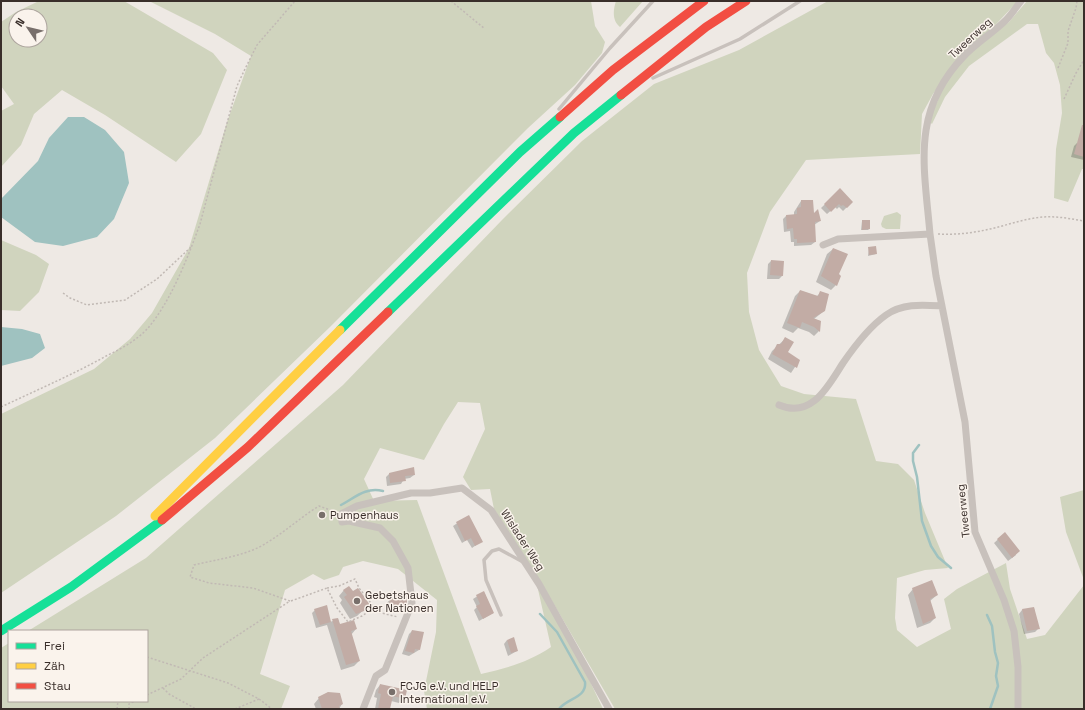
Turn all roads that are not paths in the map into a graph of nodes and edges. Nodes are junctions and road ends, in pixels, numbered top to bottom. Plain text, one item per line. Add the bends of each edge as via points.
1 (653, 1) edge
2 (704, 1) edge
3 (746, 1) edge
4 (800, 1) edge
5 (1021, 1) edge
6 (647, 82) dead end
7 (636, 90) dead end
8 (556, 112) dead end
9 (551, 118) dead end
10 (574, 133) junction
11 (520, 152) junction
12 (930, 234) junction
13 (823, 245) dead end
14 (942, 306) junction
15 (778, 405) dead end
16 (525, 564) junction
17 (501, 615) dead end
18 (1, 624) edge
19 (1, 631) edge
20 (363, 709) edge
21 (609, 709) edge
22 (1018, 709) edge

1 - 8 lane
2 - 11 highway via 613,70
3 - 10 highway via 706,27
4 - 6 lane via 740,40 659,74
5 - 12 street, Tweerweg via 1006,20 964,55 946,78 930,108 923,156
7 - 10 lane
9 - 11 lane
10 - 19 highway via 248,447 184,503 71,587
11 - 18 highway via 151,520 87,568
12 - 13 street via 838,239
12 - 14 street, Tweerweg
14 - 15 street via 913,305 886,315 863,337 828,388 816,400 803,408 789,410
14 - 22 street, Tweerweg via 966,422 974,532 1004,600 1014,631 1018,667
16 - 17 lane via 499,549 492,550 484,560 486,580
16 - 20 street, Wislader Weg via 491,510 462,488 411,493 357,506 341,514 342,522 349,521 380,528 393,541 408,568 412,603 385,670 376,676
16 - 21 street, Wislader Weg

